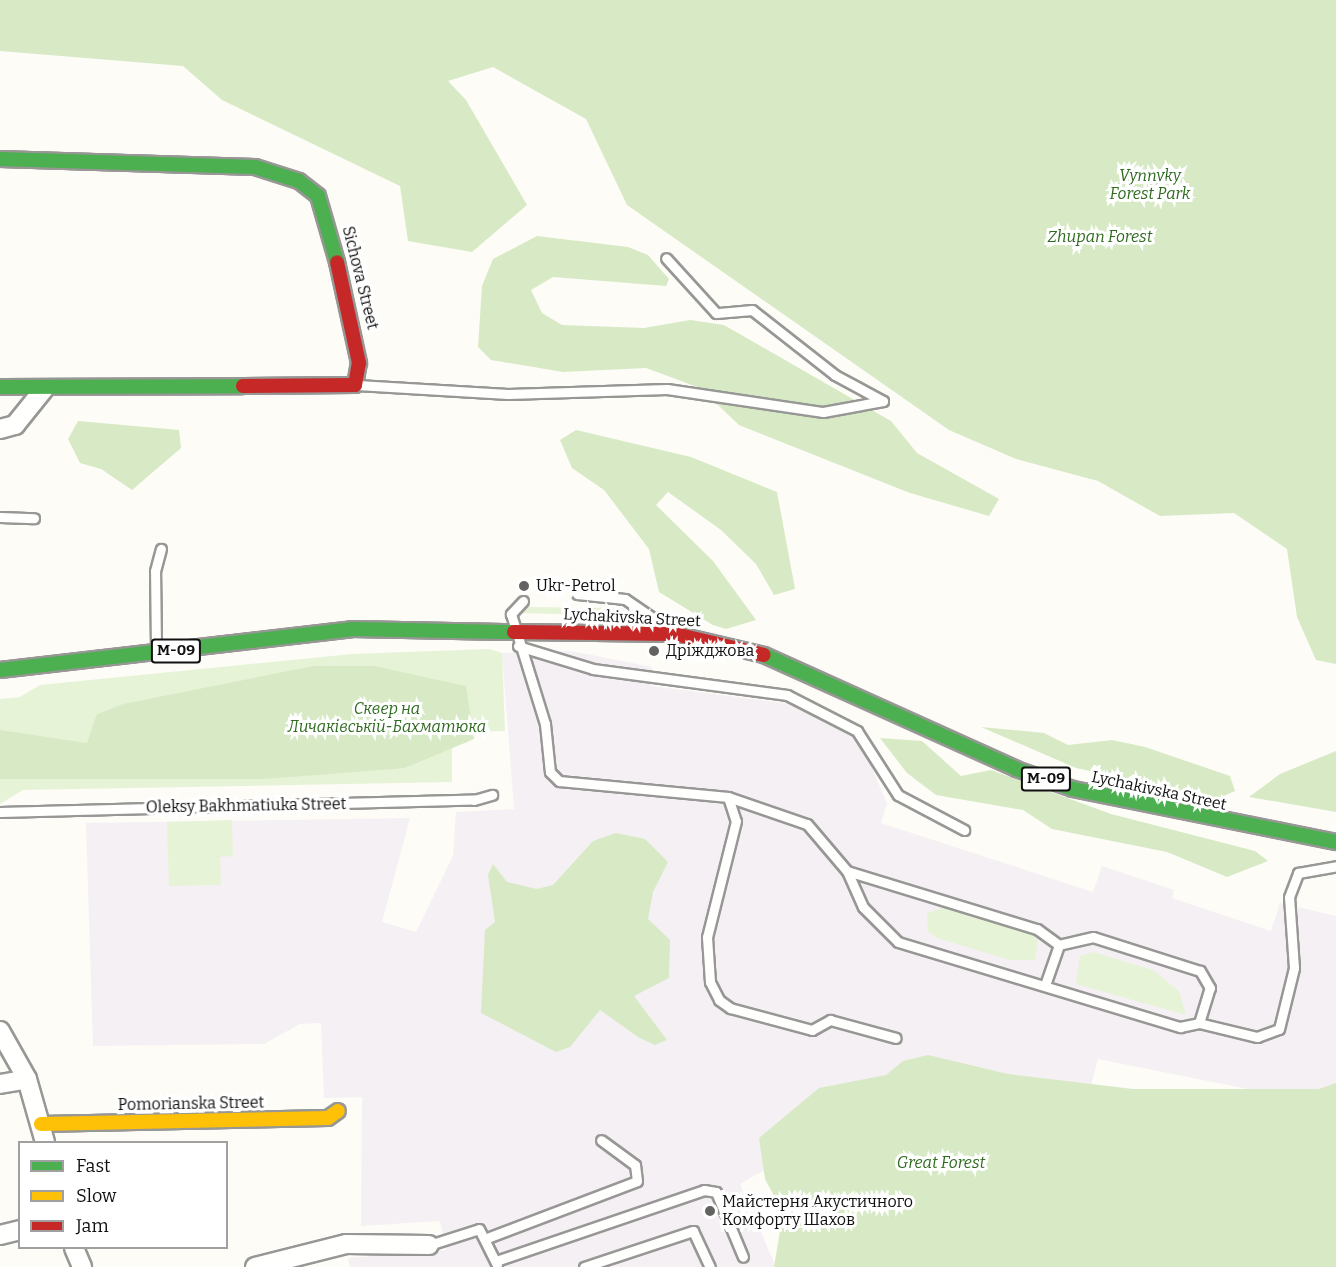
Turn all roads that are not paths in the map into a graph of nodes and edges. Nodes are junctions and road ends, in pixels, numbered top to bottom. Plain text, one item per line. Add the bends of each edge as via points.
1 (0, 159) edge
2 (666, 258) dead end
3 (355, 385) junction
4 (0, 387) edge
5 (44, 389) junction
6 (0, 429) edge
7 (0, 517) edge
8 (34, 518) dead end
9 (161, 549) dead end
10 (577, 594) dead end
11 (523, 601) dead end
12 (517, 629) junction
13 (675, 634) junction
14 (518, 645) junction
15 (156, 653) junction
16 (0, 670) edge
17 (492, 795) dead end
18 (728, 797) junction
19 (0, 812) edge
20 (964, 830) dead end
21 (1336, 842) edge
22 (1336, 866) edge
23 (847, 871) junction
24 (1059, 945) junction
25 (1045, 985) junction
26 (1199, 1023) junction
27 (0, 1031) edge
28 (896, 1038) dead end
29 (27, 1079) junction
30 (0, 1084) edge
31 (338, 1111) dead end
32 (41, 1124) junction
33 (601, 1140) dead end
34 (45, 1141) edge
35 (18, 1230) edge
36 (0, 1235) edge
37 (487, 1238) junction
38 (429, 1245) joint
39 (74, 1249) edge
40 (743, 1257) dead end
41 (497, 1264) edge
42 (82, 1267) edge
43 (255, 1267) edge
44 (584, 1267) edge
45 (710, 1267) edge

1 - 3 main road, Sichova Street via 255,167 299,181 318,196 335,246 358,341
2 - 3 lane via 716,313 752,310 835,375 883,401 822,412 668,389 508,394
3 - 5 main road
4 - 5 main road
5 - 6 street via 15,424
7 - 8 lane
9 - 15 lane via 154,571
10 - 13 lane via 610,594 632,602
11 - 12 lane via 511,614
12 - 13 main road, Lychakivska Street / М-09
12 - 14 lane
12 - 15 main road, Lychakivska Street / М-09 via 352,629
13 - 21 main road, Lychakivska Street / М-09 via 765,655 1016,769 1073,789
14 - 18 lane via 545,724 550,772 559,781
14 - 20 lane via 593,669 787,695 857,731 898,795
15 - 16 main road, Lychakivska Street / М-09
17 - 19 lane, Oleksy Bakhmatiuka Street via 474,800
18 - 23 lane via 807,825
18 - 28 lane via 736,821 707,937 710,982 719,1000 730,1008 812,1030 830,1020
22 - 26 lane via 1298,873 1292,889 1288,932 1294,968 1280,1029 1257,1037
23 - 24 lane via 1037,928
23 - 25 lane via 863,907 898,942
24 - 25 lane
24 - 26 lane via 1093,937 1200,971 1210,988
25 - 26 lane via 1180,1027
27 - 29 street
29 - 30 street
29 - 32 street
31 - 32 main road, Pomorianska Street via 328,1118
32 - 34 street
33 - 37 lane via 634,1165 637,1181
35 - 36 street
37 - 38 lane via 473,1229
37 - 41 lane
38 - 43 street via 346,1244
39 - 42 street
40 - 41 lane via 716,1192 704,1190
44 - 45 lane via 693,1232

